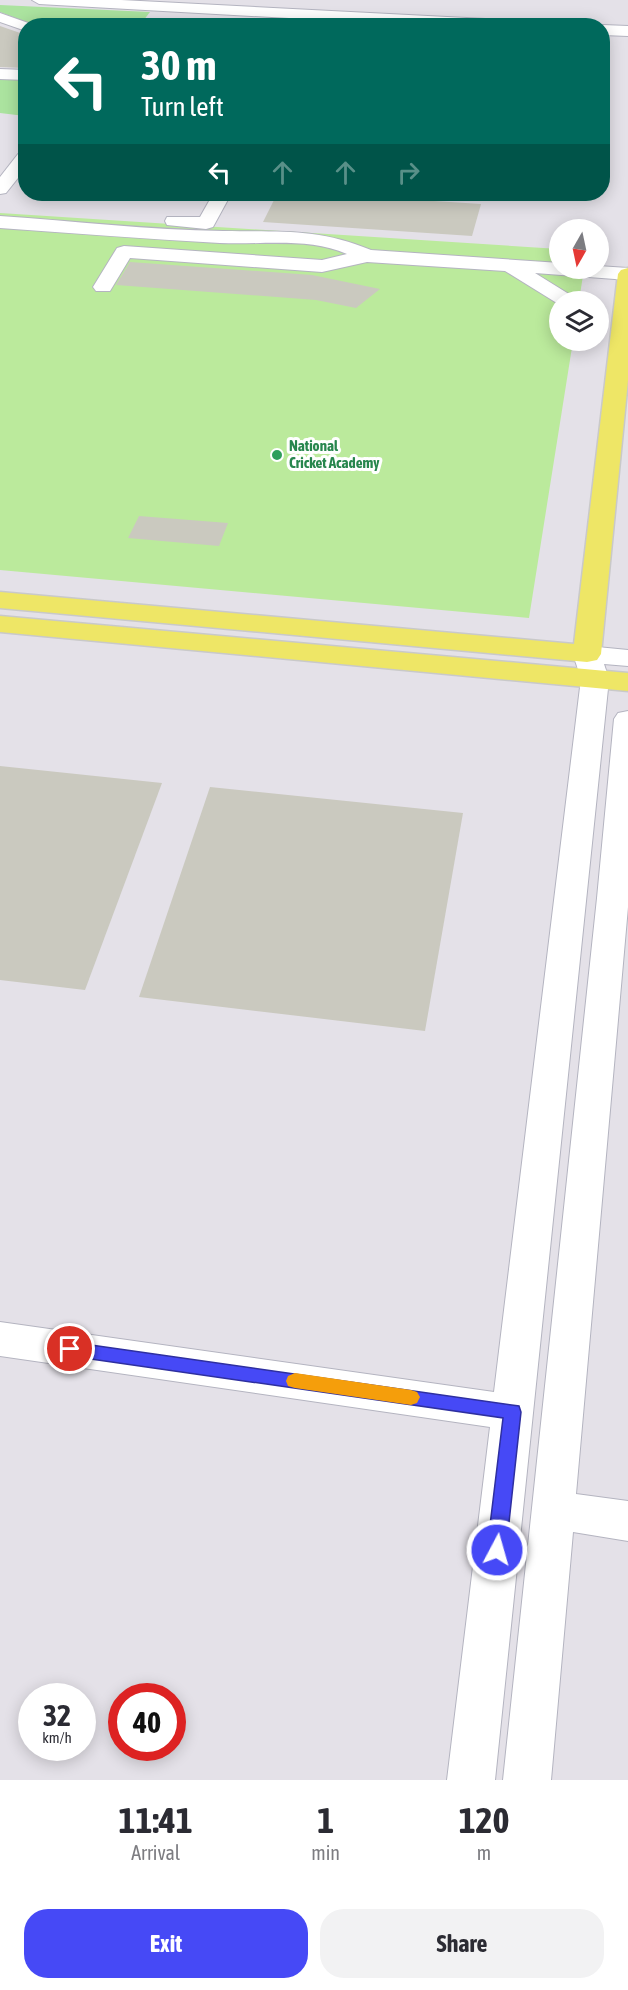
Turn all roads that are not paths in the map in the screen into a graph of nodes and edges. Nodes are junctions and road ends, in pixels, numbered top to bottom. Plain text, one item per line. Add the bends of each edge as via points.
1 (39, 0) edge
2 (169, 7) junction
3 (272, 12) junction
4 (0, 17) edge
5 (289, 17) edge
6 (173, 18) edge
7 (256, 18) edge
8 (18, 24) edge
9 (610, 30) edge
10 (628, 31) edge
11 (0, 74) edge
12 (18, 75) edge
13 (0, 156) edge
14 (18, 157) edge
15 (18, 167) edge
16 (0, 189) edge
17 (218, 201) edge
18 (0, 208) edge
19 (0, 222) edge
20 (264, 237) junction
21 (367, 256) junction
22 (256, 261) junction
23 (507, 266) junction
24 (628, 274) edge
25 (103, 287) dead end
26 (550, 291) edge
27 (0, 600) edge
28 (0, 624) edge
29 (628, 658) edge
30 (603, 672) edge
31 (628, 719) edge
32 (620, 915) edge
33 (0, 1339) edge
34 (512, 1412) junction
35 (553, 1510) junction
36 (628, 1521) edge
37 (471, 1780) edge
38 (527, 1780) edge

1 - 2 street
2 - 3 street
2 - 6 street via 168,14
3 - 5 street
3 - 7 street
4 - 8 street
9 - 10 street
11 - 12 street
13 - 14 street
15 - 16 street
17 - 18 street via 206,223
19 - 20 street
20 - 21 street via 325,240
20 - 22 street via 251,242 245,250
21 - 22 street via 322,266
21 - 23 street
22 - 25 street via 124,252
23 - 24 street
23 - 26 street
24 - 30 main road
27 - 30 main road
28 - 30 main road
29 - 30 street
30 - 34 street
31 - 32 street
32 - 35 street
33 - 34 street
34 - 37 street
35 - 36 street
35 - 38 street

